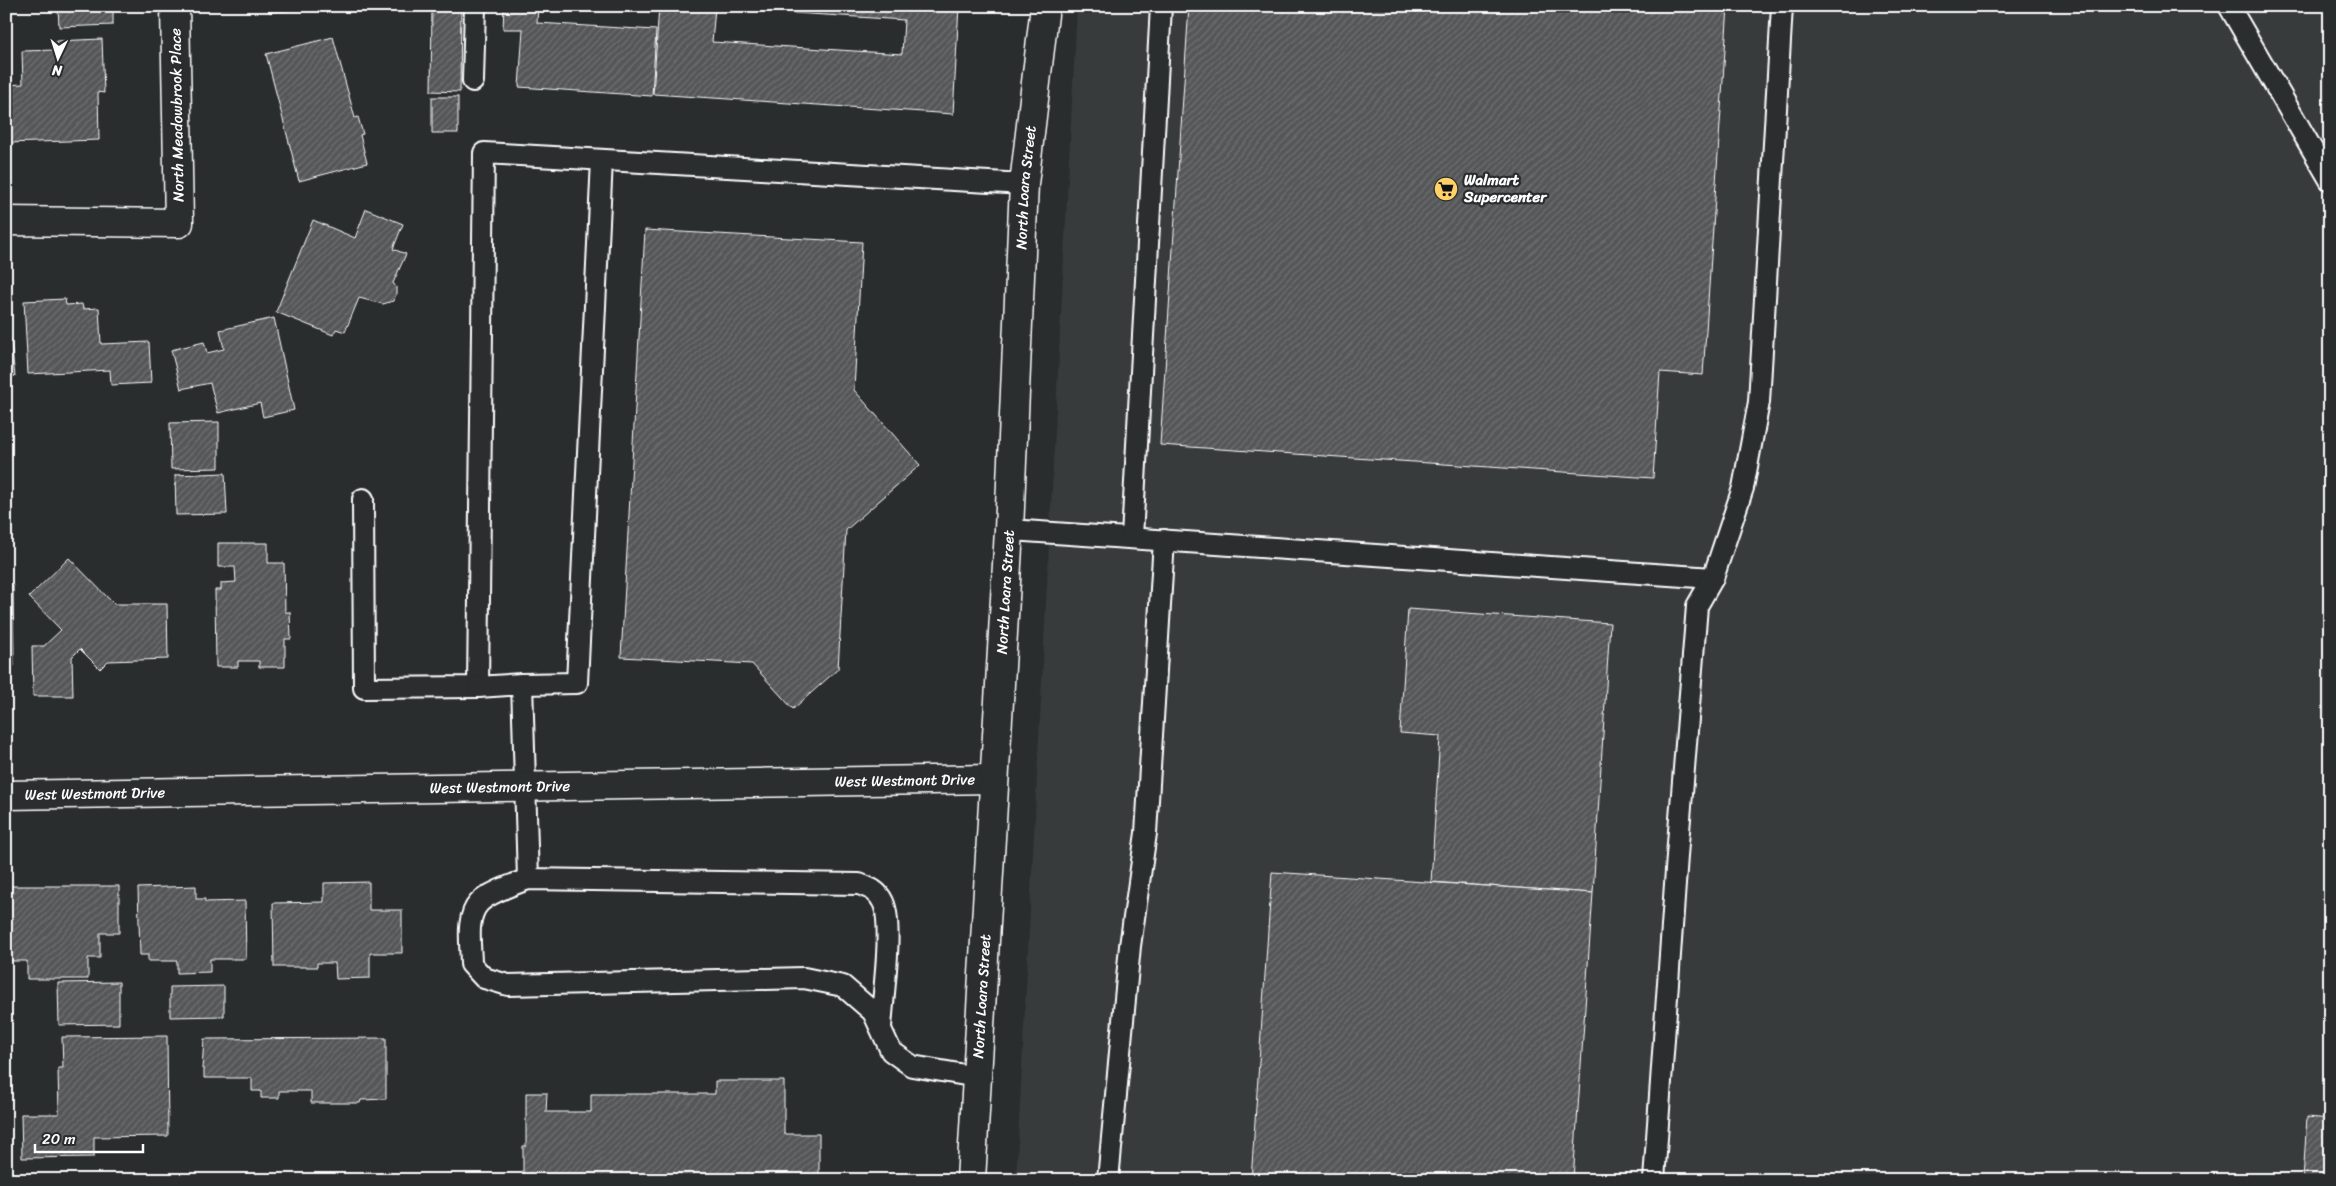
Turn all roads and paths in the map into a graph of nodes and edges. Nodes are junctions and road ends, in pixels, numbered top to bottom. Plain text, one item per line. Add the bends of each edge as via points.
1 (175, 6) edge
2 (475, 6) edge
3 (1045, 6) edge
4 (1162, 6) edge
5 (1782, 6) edge
6 (2229, 6) edge
7 (473, 81) dead end
8 (602, 160) junction
9 (2330, 180) edge
10 (1024, 184) junction
11 (6, 221) edge
12 (364, 499) dead end
13 (1009, 530) junction
14 (1132, 538) junction
15 (1164, 540) junction
16 (1713, 578) junction
17 (522, 684) junction
18 (478, 687) junction
19 (994, 779) junction
20 (525, 786) junction
21 (6, 795) edge
22 (528, 879) junction
23 (880, 1029) junction
24 (977, 1076) junction
25 (971, 1180) edge
26 (1108, 1180) edge
27 (1654, 1180) edge

1 - 11 street, North Meadowbrook Place via 179,223
2 - 7 lane
3 - 10 street, North Loara Street
4 - 14 lane
5 - 16 lane via 1759,402 1743,488
6 - 9 lane
8 - 10 lane
8 - 17 lane via 577,683
8 - 18 lane via 484,153
10 - 13 street, North Loara Street
12 - 18 lane via 364,688
13 - 14 lane
13 - 19 street, North Loara Street
14 - 15 lane
15 - 16 lane
15 - 26 lane via 1146,833 1130,946
16 - 27 lane via 1697,606
17 - 18 lane
17 - 20 lane
19 - 20 street, West Westmont Drive
19 - 24 street, North Loara Street
20 - 21 street, West Westmont Drive
20 - 22 lane
22 - 23 lane via 859,884 875,890 884,903 888,926
22 - 23 lane via 479,903 470,924 471,964 484,978 508,985 804,978 843,986 873,1012
23 - 24 lane via 891,1052 912,1066
24 - 25 street, North Loara Street

